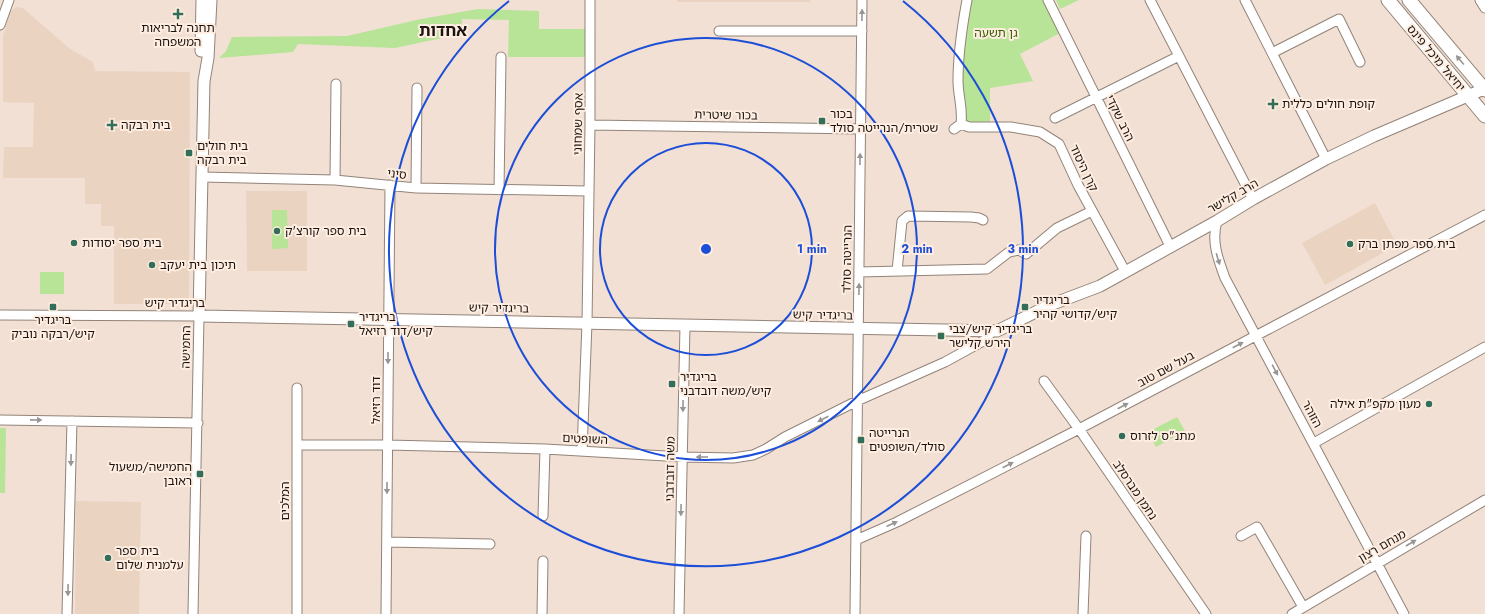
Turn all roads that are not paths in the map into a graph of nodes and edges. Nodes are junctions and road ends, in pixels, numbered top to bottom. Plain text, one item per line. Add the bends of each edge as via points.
1 (9, 0) edge
2 (202, 0) edge
3 (211, 0) edge
4 (590, 0) edge
5 (862, 0) edge
6 (967, 0) edge
7 (1048, 0) edge
8 (1150, 0) edge
9 (1245, 0) edge
10 (1388, 0) edge
11 (1409, 0) edge
12 (1480, 0) edge
13 (1485, 8) edge
14 (0, 25) edge
15 (719, 31) dead end
16 (862, 31) junction
17 (1272, 53) junction
18 (1179, 56) junction
19 (501, 57) dead end
20 (1360, 62) dead end
21 (204, 81) junction
22 (336, 84) dead end
23 (417, 88) dead end
24 (1485, 89) edge
25 (1468, 96) junction
26 (1096, 97) junction
27 (1485, 116) edge
28 (1055, 118) dead end
29 (590, 125) junction
30 (861, 129) junction
31 (1326, 159) junction
32 (203, 177) junction
33 (335, 180) junction
34 (390, 185) junction
35 (416, 188) junction
36 (499, 190) junction
37 (588, 192) junction
38 (1253, 199) junction
39 (1092, 211) junction
40 (1485, 215) edge
41 (983, 220) dead end
42 (1217, 221) junction
43 (1170, 246) junction
44 (897, 271) junction
45 (1125, 271) junction
46 (859, 272) junction
47 (0, 315) edge
48 (199, 316) junction
49 (388, 319) junction
50 (587, 323) junction
51 (685, 325) junction
52 (858, 328) junction
53 (995, 331) junction
54 (1257, 336) junction
55 (1485, 347) edge
56 (1044, 381) dead end
57 (297, 388) dead end
58 (858, 401) junction
59 (0, 420) edge
60 (72, 421) junction
61 (198, 423) junction
62 (1079, 429) junction
63 (1314, 443) junction
64 (297, 445) junction
65 (388, 445) junction
66 (545, 449) junction
67 (582, 451) junction
68 (683, 457) junction
69 (1485, 500) edge
70 (543, 516) dead end
71 (1086, 536) dead end
72 (1241, 536) dead end
73 (856, 540) junction
74 (387, 542) junction
75 (490, 544) dead end
76 (543, 561) dead end
77 (1377, 563) junction
78 (1303, 607) junction
79 (68, 614) edge
80 (193, 614) edge
81 (297, 614) edge
82 (386, 614) edge
83 (542, 614) edge
84 (679, 614) edge
85 (855, 614) edge
86 (1083, 614) edge
87 (1206, 614) edge
88 (1292, 614) edge
89 (1404, 614) edge

1 - 14 street
2 - 21 street, החמישה via 201,59
3 - 21 street, החמישה via 208,58
4 - 29 street, אסף שמחוני
16 -> 5 street, הנרייטה סולד
6 - 39 street, קרן היסוד via 960,36 958,82 962,104 958,126 1011,127 1040,132 1059,144
7 - 26 street, הרב שקדי
8 - 18 street
9 - 17 street
10 - 25 main road, יחיאל מיכל פינס
24 -> 11 main road, יחיאל מיכל פינס
12 - 13 street
15 - 16 street
16 - 30 street, הנרייטה סולד
17 - 20 street via 1339,20
17 - 31 street
18 - 26 street
18 - 38 street
19 - 36 street
21 - 32 street, החמישה
22 - 33 street
23 - 35 street
24 - 25 street, הרב קלישר
25 - 27 main road, יחיאל מיכל פינס
25 - 31 street, הרב קלישר
26 - 28 street
26 - 43 street, הרב שקדי
29 - 30 street, בכור שיטרית
29 - 37 street, אסף שמחוני
46 -> 30 street, הנרייטה סולד
31 - 38 street, הרב קלישר
32 - 33 street, סיני
32 - 48 street, החמישה
33 - 34 street, סיני
34 - 35 street, סיני
34 - 49 street, דוד רזיאל
35 - 36 street, סיני
36 - 37 street, סיני
37 - 50 street, אסף שמחוני
38 - 42 street, הרב קלישר
39 - 44 street via 1057,228 1026,254 1019,250 1009,252 987,269
39 - 45 street, קרן היסוד
40 - 54 street, בעל שם טוב
41 - 44 street via 971,217 908,216 902,221
42 - 43 street, הרב קלישר
42 -> 54 street, הזוהר via 1214,230 1217,258
43 - 45 street, הרב קלישר
44 - 46 street
45 - 53 street, הרב קלישר via 1100,286
52 -> 46 street, הנרייטה סולד
47 - 48 street, בריגדיר קיש
48 - 49 street, בריגדיר קיש
48 - 61 street, החמישה
49 - 50 street, בריגדיר קיש
49 -> 65 street, דוד רזיאל
50 - 51 street, בריגדיר קיש
50 - 67 street, אסף שמחוני
51 - 52 street, בריגדיר קיש
51 -> 68 street, משה דובדבני
52 - 53 street, בריגדיר קיש
52 - 58 street, הנרייטה סולד
53 - 58 street, השופטים via 985,340 945,362
62 -> 54 street, בעל שם טוב
54 -> 63 street, הזוהר
55 - 63 street
56 - 62 street, נחמן מברסלב
57 - 64 street, המלכים
58 -> 68 street, השופטים via 753,455 733,458
58 - 73 street, הנרייטה סולד
59 -> 60 street
60 - 61 street
60 -> 79 street
61 - 80 street, החמישה
73 -> 62 street, בעל שם טוב via 898,522
62 - 87 street, נחמן מברסלב
63 - 77 street, הזוהר
64 - 65 street, השופטים
64 - 81 street, המלכים
65 - 66 street, השופטים
65 -> 74 street, דוד רזיאל
66 - 67 street, השופטים
66 - 70 street
67 - 68 street, השופטים
68 -> 84 street, משה דובדבני
77 -> 69 street, מנחם רצון
71 - 86 street
72 - 78 street via 1257,527
73 - 85 street, הנרייטה סולד
74 - 75 street
74 - 82 street, דוד רזיאל
76 - 83 street
77 - 78 street, מנחם רצון
77 - 89 street, הזוהר
78 - 88 street, מנחם רצון

